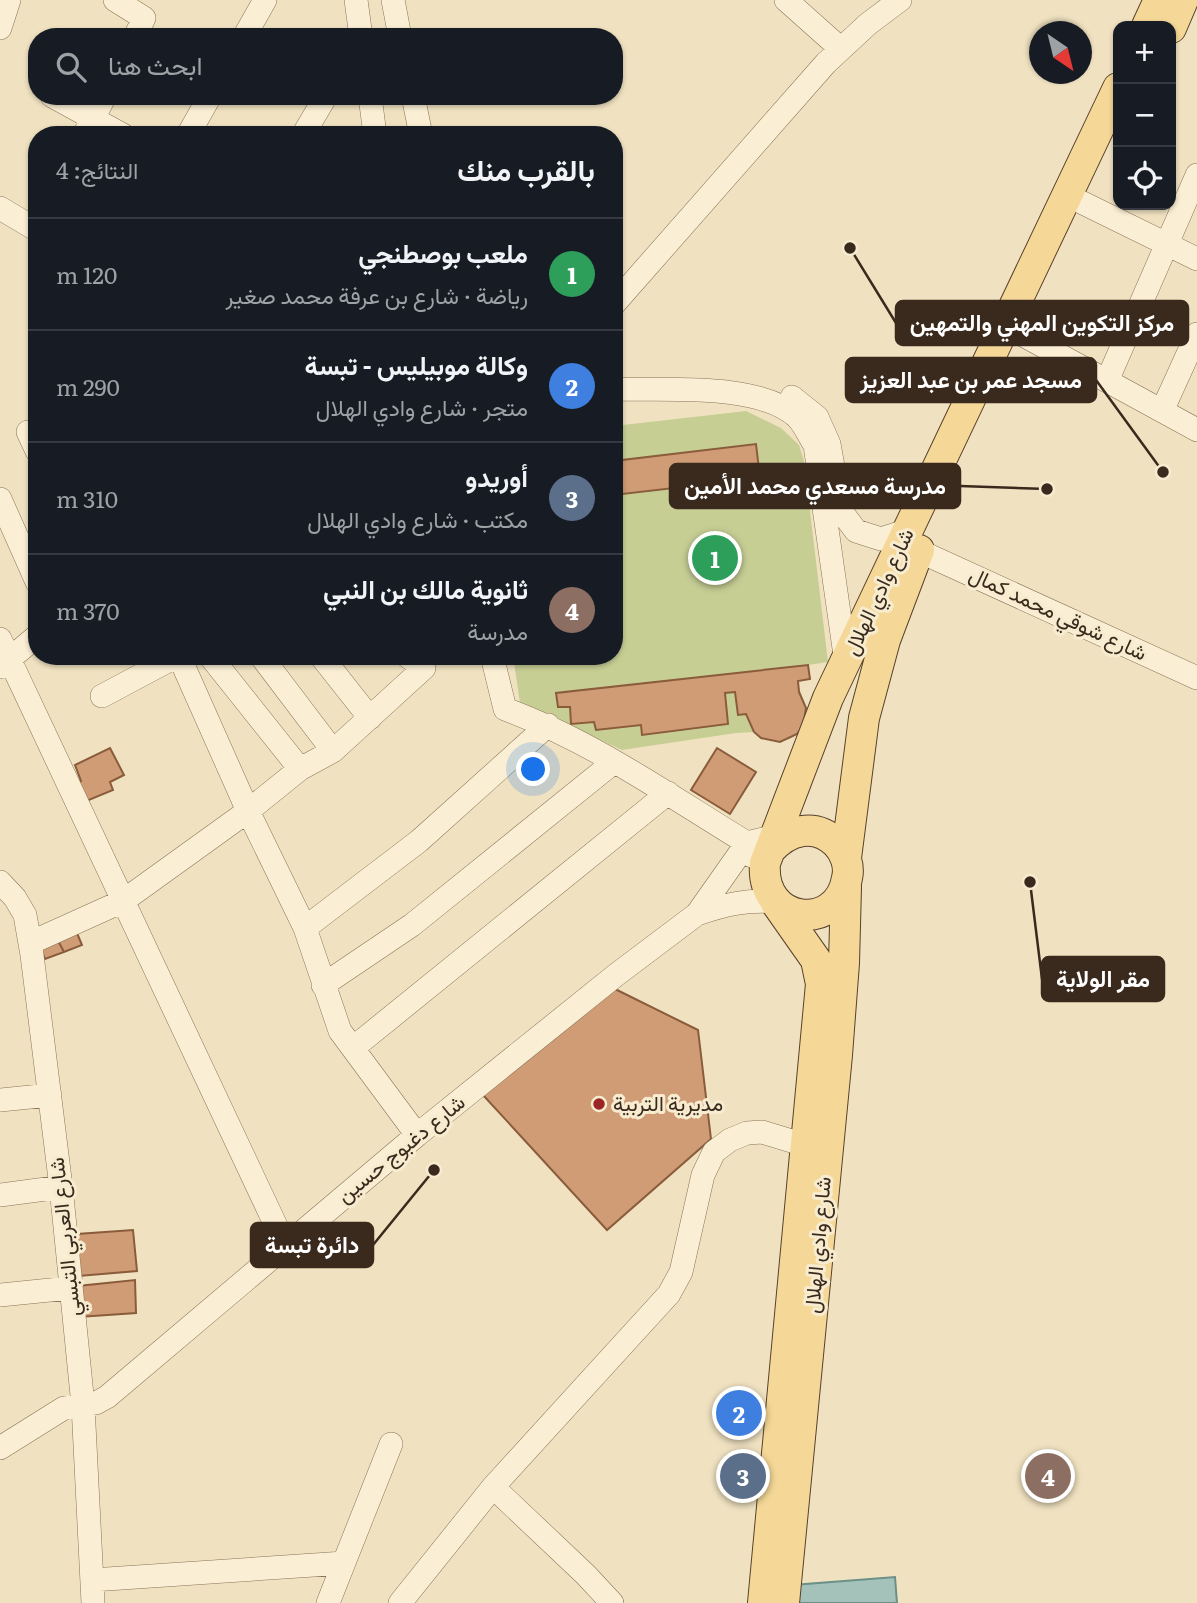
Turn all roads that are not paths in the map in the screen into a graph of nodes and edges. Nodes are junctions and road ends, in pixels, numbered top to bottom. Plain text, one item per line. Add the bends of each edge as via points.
1 (9, 0) edge
2 (115, 0) edge
3 (265, 0) edge
4 (356, 0) edge
5 (393, 0) edge
6 (786, 0) edge
7 (900, 0) edge
8 (1159, 0) edge
9 (1183, 0) edge
10 (1149, 21) edge
11 (1174, 21) edge
12 (0, 28) edge
13 (139, 28) edge
14 (249, 28) edge
15 (360, 28) edge
16 (398, 28) edge
17 (841, 49) junction
18 (1113, 99) edge
19 (63, 105) edge
20 (100, 105) edge
21 (205, 105) edge
22 (321, 105) edge
23 (371, 105) edge
24 (415, 105) edge
25 (88, 126) edge
26 (89, 126) edge
27 (193, 126) edge
28 (308, 126) edge
29 (374, 126) edge
30 (419, 126) edge
31 (1113, 146) edge
32 (1197, 175) edge
33 (1083, 203) junction
34 (0, 208) edge
35 (28, 222) edge
36 (1167, 245) junction
37 (1197, 259) edge
38 (623, 294) edge
39 (1021, 334) junction
40 (1197, 334) edge
41 (1107, 381) junction
42 (623, 388) edge
43 (623, 389) edge
44 (1162, 411) junction
45 (1197, 430) edge
46 (0, 499) edge
47 (914, 540) junction
48 (28, 562) edge
49 (28, 641) edge
50 (3, 655) edge
51 (845, 662) junction
52 (161, 665) edge
53 (182, 665) edge
54 (217, 665) edge
55 (268, 665) edge
56 (328, 665) edge
57 (420, 665) edge
58 (494, 665) edge
59 (1194, 669) edge
60 (102, 696) dead end
61 (370, 718) junction
62 (548, 725) junction
63 (333, 751) junction
64 (614, 762) junction
65 (300, 769) junction
66 (668, 793) junction
67 (248, 811) junction
68 (770, 857) junction
69 (846, 872) junction
70 (0, 882) edge
71 (123, 901) junction
72 (697, 914) junction
73 (305, 928) junction
74 (30, 943) junction
75 (323, 985) junction
76 (353, 1048) junction
77 (50, 1095) junction
78 (0, 1100) edge
79 (418, 1135) junction
80 (817, 1149) junction
81 (61, 1187) junction
82 (0, 1195) edge
83 (285, 1245) junction
84 (71, 1288) junction
85 (0, 1295) edge
86 (83, 1405) junction
87 (391, 1444) dead end
88 (0, 1448) edge
89 (494, 1487) junction
90 (344, 1563) junction
91 (92, 1580) junction
92 (93, 1603) edge
93 (328, 1603) edge
94 (400, 1603) edge
95 (612, 1603) edge
96 (763, 1603) edge
97 (784, 1603) edge

1 - 12 street
2 - 13 street via 144,18
3 - 14 street
4 - 15 street
5 - 16 street
6 - 17 street
7 - 17 street
8 - 10 main road
9 - 11 main road
17 - 38 street
18 - 47 main road, شارع وادي الهلال
19 - 25 street
20 - 26 street
21 - 27 street
22 - 28 street
23 - 29 street
24 - 30 street
31 - 33 main road, شارع وادي الهلال
32 - 36 street
33 - 36 street
33 - 39 main road, شارع وادي الهلال
34 - 35 street
36 - 37 street
36 - 41 street
39 - 41 street
39 - 47 main road, شارع وادي الهلال
40 - 44 street
41 - 44 street
42 - 47 street via 718,380 756,383 788,393 817,416 829,444 841,511 856,531 881,539
43 - 51 street via 751,395 798,418 815,445
44 - 45 street
46 - 48 street
47 - 51 main road, شارع وادي الهلال
47 - 59 street, شارع شوقي محمد كمال
47 - 69 main road, شارع وادي الهلال via 864,718
49 - 50 street
50 - 71 street
51 - 68 main road, شارع وادي الهلال
52 - 60 street
53 - 67 street
54 - 65 street
55 - 63 street
56 - 61 street
57 - 61 street via 424,668
58 - 62 street via 505,709
61 - 63 street
62 - 64 street
62 - 73 street via 419,841
63 - 65 street
64 - 66 street
64 - 75 street via 412,925
65 - 67 street
66 - 68 street
66 - 76 street
67 - 71 street
67 - 73 street
68 - 69 main road via 804,830 817,831 840,846
68 - 69 main road via 787,911 801,915 834,904
68 - 72 street
68 - 72 street via 756,900
68 - 80 main road, شارع وادي الهلال via 816,960 821,984
69 - 80 main road, شارع وادي الهلال via 844,963
70 - 74 street, شارع العربي التبسي via 25,915
71 - 74 street
71 - 83 street
72 - 79 street, شارع دغبوج حسين
73 - 75 street
74 - 77 street, شارع العربي التبسي
75 - 76 street via 340,1031
76 - 79 street
77 - 78 street
77 - 81 street, شارع العربي التبسي
79 - 83 street, شارع دغبوج حسين
80 - 89 street via 762,1132 747,1133 713,1152 703,1175 681,1272 669,1294
80 - 96 main road, شارع وادي الهلال
80 - 97 main road, شارع وادي الهلال
81 - 82 street
81 - 84 street, شارع العربي التبسي
83 - 86 street, شارع دغبوج حسين via 107,1397
84 - 85 street
84 - 86 street, شارع العربي التبسي
86 - 88 street, شارع دغبوج حسين via 64,1408
86 - 91 street, شارع العربي التبسي
87 - 90 street
89 - 94 street
89 - 95 street
90 - 91 street
90 - 93 street
91 - 92 street, شارع العربي التبسي

